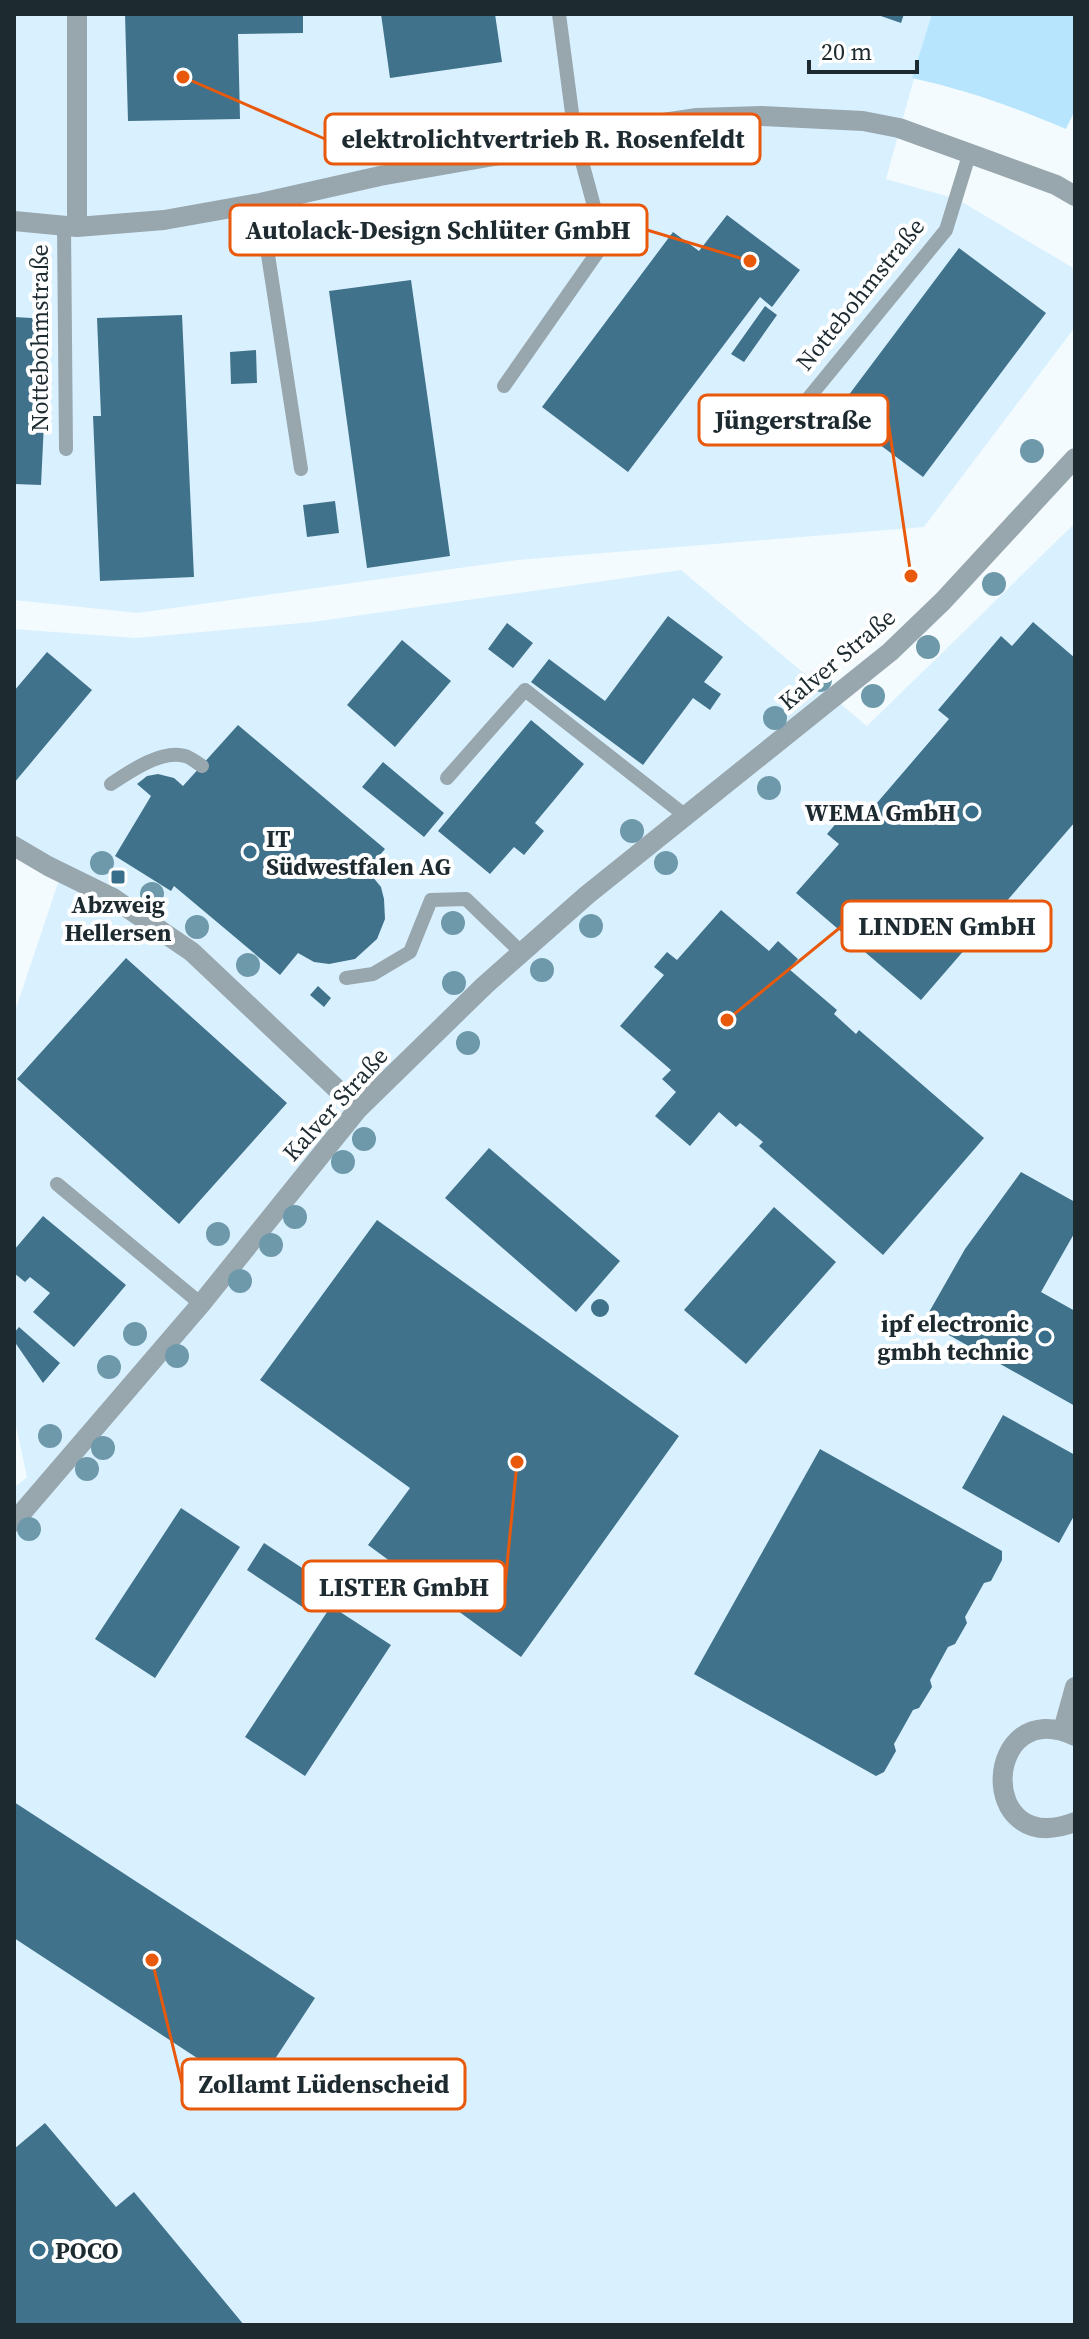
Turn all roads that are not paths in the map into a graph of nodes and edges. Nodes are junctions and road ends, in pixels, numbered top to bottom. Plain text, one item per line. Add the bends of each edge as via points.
1 (77, 14) edge
2 (559, 14) edge
3 (575, 136) junction
4 (970, 152) junction
5 (1075, 196) edge
6 (260, 203) junction
7 (14, 221) edge
8 (71, 227) junction
9 (504, 386) dead end
10 (793, 417) dead end
11 (66, 449) dead end
12 (1075, 458) edge
13 (301, 469) dead end
14 (202, 766) dead end
15 (447, 778) dead end
16 (111, 784) dead end
17 (687, 817) junction
18 (14, 846) edge
19 (522, 953) junction
20 (346, 978) dead end
21 (358, 1109) junction
22 (57, 1184) dead end
23 (201, 1304) junction
24 (14, 1522) edge
25 (1075, 1687) edge
26 (1069, 1733) edge
27 (1075, 1822) edge

1 - 8 street, Nottebohmstraße
2 - 3 lane
3 - 4 street, Nottebohmstraße via 697,118 762,116 863,121
3 - 6 street, Nottebohmstraße
3 - 9 lane via 604,243
4 - 5 street, Nottebohmstraße
4 - 10 lane, Nottebohmstraße via 946,230
6 - 8 street, Nottebohmstraße via 164,220
6 - 13 lane
7 - 8 street, Nottebohmstraße
8 - 11 lane, Nottebohmstraße
12 - 17 street, Kalver Straße via 890,652
14 - 16 lane via 183,755 161,758 140,764
15 - 17 lane via 525,690
17 - 19 street, Kalver Straße
18 - 21 street via 113,898 192,952
19 - 20 lane via 466,899 431,900 410,952 373,974
19 - 21 street, Kalver Straße
21 - 23 street, Kalver Straße
22 - 23 lane
23 - 24 street, Kalver Straße
25 - 26 street
26 - 27 street via 1043,1729 1024,1736 1001,1767 1001,1787 1008,1805 1033,1826 1060,1828

